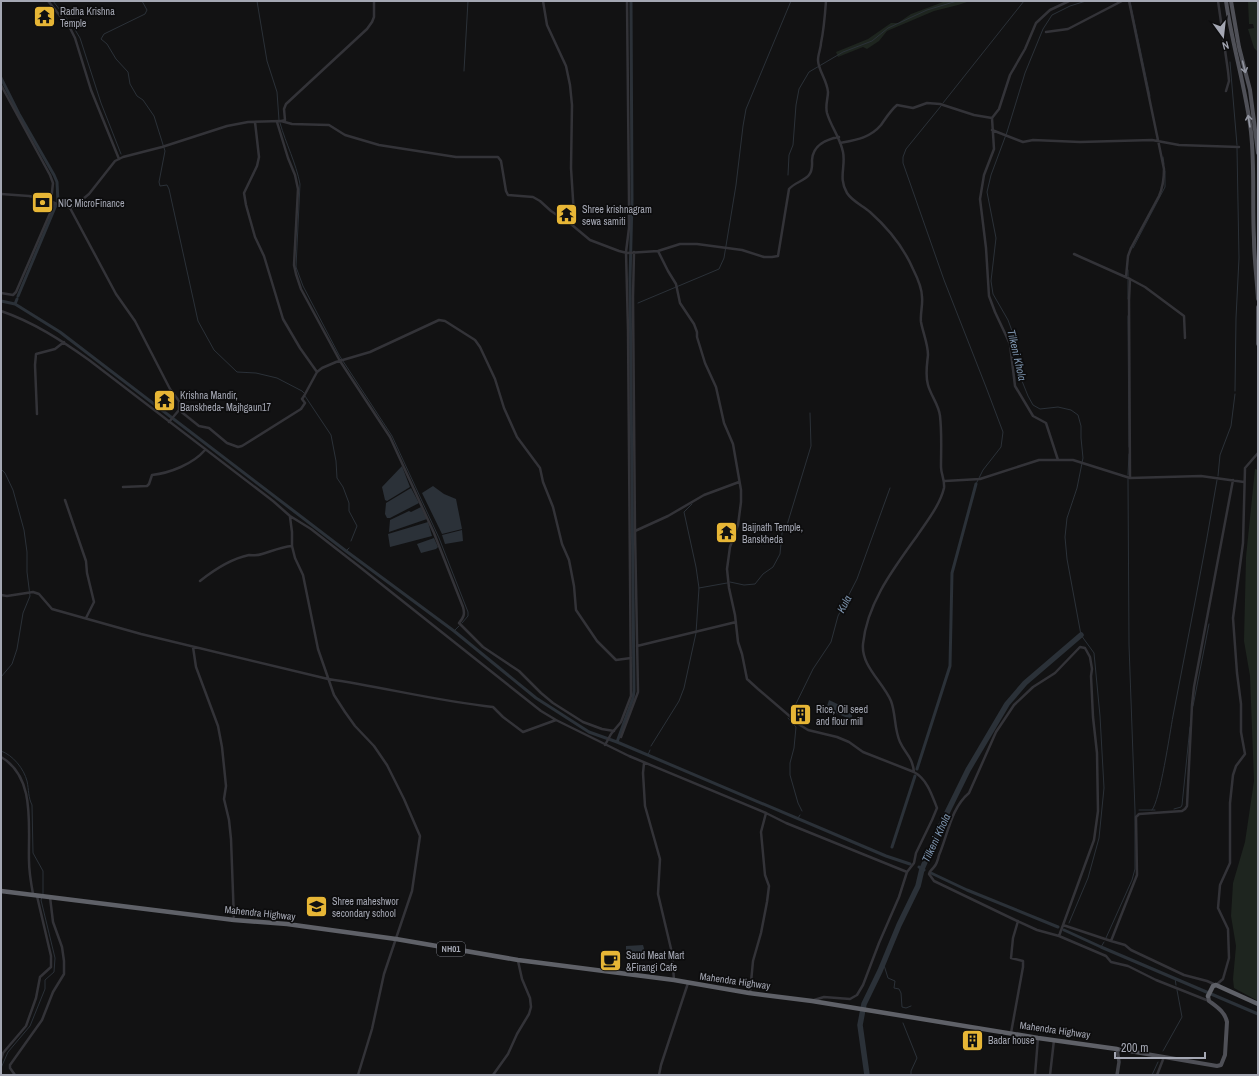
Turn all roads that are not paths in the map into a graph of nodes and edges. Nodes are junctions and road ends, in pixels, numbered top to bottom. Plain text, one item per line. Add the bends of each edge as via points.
1 (48, 1) edge
2 (374, 1) edge
3 (543, 1) edge
4 (627, 1) edge
5 (826, 1) edge
6 (1069, 1) edge
7 (1122, 1) edge
8 (1129, 1) edge
9 (1218, 1) edge
10 (1226, 1) edge
11 (1231, 1) edge
12 (1046, 32) dead end
13 (1, 85) edge
14 (1226, 91) dead end
15 (992, 118) junction
16 (281, 121) junction
17 (255, 122) junction
18 (277, 122) junction
19 (992, 130) junction
20 (839, 137) junction
21 (1158, 141) junction
22 (840, 143) junction
23 (1238, 147) dead end
24 (1258, 153) edge
25 (119, 159) junction
26 (1, 194) edge
27 (51, 201) junction
28 (54, 204) junction
29 (70, 208) junction
30 (572, 225) junction
31 (658, 251) junction
32 (627, 252) junction
33 (634, 252) junction
34 (1074, 254) dead end
35 (1128, 278) junction
36 (1, 293) edge
37 (1258, 299) edge
38 (1258, 307) edge
39 (1, 311) edge
40 (1185, 338) dead end
41 (64, 342) junction
42 (1258, 344) edge
43 (342, 360) junction
44 (317, 372) junction
45 (178, 411) junction
46 (37, 414) dead end
47 (169, 422) junction
48 (205, 450) junction
49 (1258, 453) edge
50 (1058, 460) junction
51 (1130, 478) junction
52 (1233, 480) junction
53 (944, 481) junction
54 (739, 482) junction
55 (1244, 482) junction
56 (123, 487) dead end
57 (65, 500) dead end
58 (290, 516) junction
59 (635, 531) junction
60 (292, 546) junction
61 (200, 581) dead end
62 (1, 595) edge
63 (86, 618) junction
64 (736, 622) junction
65 (637, 646) junction
66 (193, 647) junction
67 (631, 658) junction
68 (328, 679) junction
69 (556, 720) junction
70 (614, 732) junction
71 (621, 737) dead end
72 (605, 745) junction
73 (1, 756) edge
74 (644, 763) junction
75 (914, 772) junction
76 (766, 813) junction
77 (907, 872) junction
78 (1, 892) edge
79 (37, 895) junction
80 (49, 897) junction
81 (234, 920) junction
82 (1018, 922) junction
83 (1063, 925) junction
84 (1058, 936) junction
85 (396, 939) junction
86 (1111, 941) junction
87 (518, 960) junction
88 (674, 980) junction
89 (688, 983) junction
90 (1216, 985) junction
91 (749, 993) junction
92 (1208, 998) junction
93 (812, 1000) junction
94 (1258, 1004) edge
95 (1011, 1033) junction
96 (1038, 1038) junction
97 (1054, 1040) junction
98 (1116, 1049) junction
99 (1164, 1057) junction
100 (1, 1059) edge
101 (15, 1075) edge
102 (358, 1075) edge
103 (493, 1075) edge
104 (659, 1075) edge
105 (1035, 1075) edge
106 (1050, 1075) edge
107 (1117, 1075) edge
108 (1157, 1075) edge

1 - 25 street via 75,38 91,90
2 - 16 street via 372,22 286,104 285,120
3 - 30 street via 547,25 566,66 570,85 574,215
4 - 32 street
5 - 20 street via 818,62 826,81 827,112 832,128
6 - 15 street via 1050,10 1036,23 1010,75 999,108
7 - 12 street via 1068,29
8 - 21 street
9 - 14 street via 1229,81
37 -> 10 main road via 1251,130
11 -> 24 main road via 1250,90
13 - 27 street via 50,175 53,183
15 - 19 street
15 - 22 street via 940,104 928,103 913,108 897,105 872,133 862,139
16 - 18 street
16 - 30 street via 292,124 329,125 345,135 365,142 434,154 498,157 502,161 508,195 533,197
17 - 18 street
17 - 25 street via 227,126
17 - 44 street via 259,157 244,193 246,205 283,319
18 - 43 street via 298,189 294,248 296,274 301,289
19 - 21 street via 1023,142
19 - 50 street via 994,150 984,175 980,200 989,296 1010,344 1015,386 1033,416 1046,423
20 - 22 street
20 - 31 street via 817,147 810,174 789,189 778,256 764,257 742,250 697,244 680,244
21 - 23 street via 1179,145
21 - 35 street via 1164,170 1163,184 1128,256
22 - 53 street via 844,157 842,176 848,193 890,231 920,287 921,322 927,346 926,372 928,386 940,415 941,469
25 - 29 street via 89,194
26 - 27 street via 30,196
27 - 28 street
28 - 29 street
28 - 36 street via 16,292 13,295
29 - 45 street via 116,294 135,321 179,401
30 - 32 street via 598,244
31 - 33 street
31 - 54 street via 676,284 680,303 697,332 705,363 716,387 724,423 733,444
32 - 33 street
32 - 67 street
33 - 59 street via 632,297
34 - 35 street
35 - 40 street via 1154,293 1184,316
35 - 51 street
38 - 42 main road
39 - 41 street via 20,318
41 - 46 street via 36,354 34,365
41 - 47 street
43 - 44 street
43 - 67 street via 370,352 439,320 445,321 475,340 517,437 540,468 569,560 576,610 597,641 616,660
43 - 70 street via 390,437 431,526 465,612 459,623 483,646 519,671 553,703 583,722
44 - 45 street via 302,399 305,403 302,409 242,446 227,443 209,428 199,426
45 - 47 street
47 - 48 street
48 - 56 street via 189,463 164,474 152,475 147,486
48 - 58 street
49 - 55 street via 1245,468
50 - 51 street via 1073,460
50 - 53 street via 1039,460 978,479
51 - 52 street via 1201,476
52 - 55 street
52 - 86 street via 1194,687 1187,806 1182,811 1139,814 1136,817 1137,875
53 - 75 street via 944,489 937,505 894,568 874,606 863,648 866,660 890,700 900,742 913,763
54 - 59 street via 704,495
54 - 64 street via 741,513 730,547 727,569
55 - 90 street via 1243,543 1234,618 1241,732 1245,754 1233,774 1230,802 1230,863 1220,885 1218,908 1228,929 1228,958 1223,979
57 - 63 street via 86,561 94,602
58 - 60 street
58 - 69 street via 311,529 541,711
59 - 65 street
60 - 61 street via 226,562
60 - 68 street via 303,575 318,649
62 - 63 street via 33,592 39,594 52,609
63 - 66 street
64 - 65 street
64 - 75 street via 747,679 800,726 837,737 863,752
65 - 71 street via 638,692
66 - 68 street
66 - 81 street via 196,667 218,726 222,747
67 - 70 street via 631,696 621,722
68 - 69 street via 493,707 523,732
68 - 85 street via 345,712 387,765 420,836 412,891
69 - 72 street
70 - 72 street
72 - 74 street
73 - 79 street via 11,763 24,786 30,819 29,861
74 - 76 street
74 - 88 street via 642,773 645,806 660,859 658,894 671,948
75 - 77 street via 927,784 937,808 916,853 914,863
76 - 77 street
76 - 91 street via 761,832 764,875 769,886
77 - 93 street via 899,898 857,995 850,999 824,997
78 - 79 highway, Mahendra Highway / NH01
79 - 80 highway, Mahendra Highway / NH01
79 - 100 street via 51,956 51,967 40,977 26,1026 3,1053
80 - 81 highway, Mahendra Highway / NH01
80 - 101 street via 53,922 63,954 64,974 53,992 42,1020 10,1065
81 - 85 highway, Mahendra Highway / NH01 via 287,924
82 - 83 street via 934,881 929,872 940,855 954,813 969,793 996,732 1014,705 1033,687 1055,673 1080,647 1084,648 1090,657 1092,669 1098,811 1094,840
82 - 84 street
82 - 95 street via 1011,958 1023,961 1023,967
83 - 84 street
83 - 86 street
84 - 92 street via 1106,956 1111,962 1128,966 1156,980
85 - 87 highway, Mahendra Highway / NH01
85 - 102 street via 384,974 374,1023
86 - 90 street via 1126,945 1131,950 1178,972
87 - 88 highway, Mahendra Highway / NH01
87 - 103 street via 531,1007 508,1054
88 - 89 highway, Mahendra Highway / NH01
89 - 91 highway, Mahendra Highway / NH01
89 - 104 street
90 - 92 highway via 1213,986
90 - 94 highway
91 - 93 highway, Mahendra Highway / NH01
92 - 99 main road, Mahendra Highway via 1226,1017 1227,1022 1225,1056 1221,1065
93 - 95 highway, Mahendra Highway / NH01
95 - 96 highway, Mahendra Highway / NH01
96 - 97 highway, Mahendra Highway / NH01
96 - 105 street
97 - 98 highway, Mahendra Highway / NH01
97 - 106 street
98 - 99 main road, Mahendra Highway
98 - 107 street via 1119,1062
99 - 108 street

